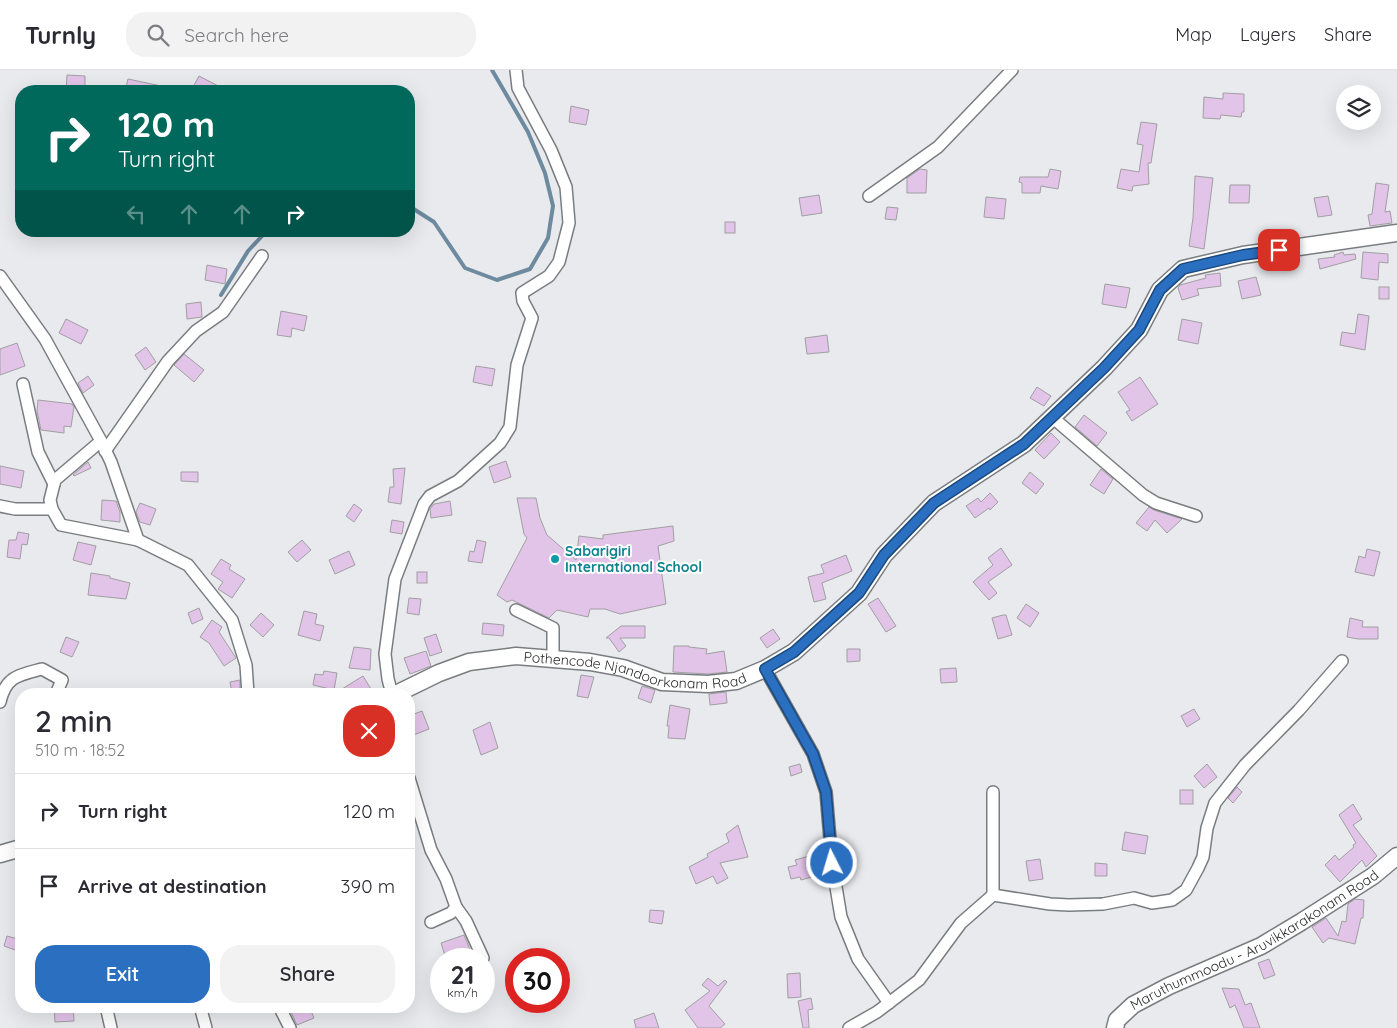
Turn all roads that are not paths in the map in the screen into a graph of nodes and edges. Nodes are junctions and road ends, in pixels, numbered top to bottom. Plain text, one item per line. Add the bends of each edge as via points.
1 (516, 70) edge
2 (1012, 70) edge
3 (870, 196) dead end
4 (1397, 233) edge
5 (262, 256) dead end
6 (0, 276) edge
7 (23, 384) dead end
8 (1052, 417) junction
9 (103, 446) junction
10 (54, 484) junction
11 (0, 506) edge
12 (52, 509) junction
13 (1196, 516) dead end
14 (138, 540) junction
15 (516, 610) dead end
16 (553, 659) junction
17 (1342, 661) dead end
18 (765, 669) junction
19 (59, 688) edge
20 (248, 688) edge
21 (390, 688) edge
22 (408, 688) edge
23 (0, 702) edge
24 (993, 792) dead end
25 (415, 798) edge
26 (15, 849) edge
27 (0, 850) edge
28 (1397, 856) edge
29 (993, 894) junction
30 (456, 906) junction
31 (430, 922) dead end
32 (478, 948) edge
33 (889, 1003) junction
34 (108, 1013) edge
35 (202, 1013) edge
36 (282, 1013) edge
37 (111, 1028) edge
38 (206, 1028) edge
39 (290, 1028) edge
40 (849, 1028) edge
41 (1115, 1028) edge

1 - 21 street via 518,88 551,150 566,187 569,223 559,262 549,276 522,294 532,318 517,365 510,427 500,443 458,481 430,496 395,578 385,654
2 - 3 street via 938,147
4 - 8 main road, Pothencode Njandoorkonam Road via 1243,255 1183,269 1160,290 1139,330
5 - 9 street via 224,312 196,331 168,361
6 - 9 street via 45,339
7 - 10 street via 38,452
8 - 13 street via 1156,503
8 - 18 main road, Pothencode Njandoorkonam Road via 1024,444 934,503 884,555 859,593 794,652
9 - 10 street via 55,480
9 - 14 street
10 - 12 street via 50,500
11 - 12 street via 15,510
12 - 14 street via 61,524
14 - 20 street via 188,565 232,620 246,666
15 - 16 street via 553,628
16 - 18 main road, Pothencode Njandoorkonam Road via 623,668 662,682 708,684 736,681
16 - 22 main road, Pothencode Njandoorkonam Road via 516,656 469,662
17 - 29 street via 1245,765 1215,803 1201,862 1186,890 1172,900 1152,903 1134,898 1103,904 1069,905
18 - 33 street via 813,754 826,792 832,863 841,917 858,959
19 - 23 street via 62,680 42,669 15,676 2,693
24 - 29 street
25 - 30 street via 431,850
26 - 27 main road
28 - 41 main road, Maruthummoodu - Aruvikkarakonam Road via 1373,876 1261,946 1133,1005 1117,1020
29 - 33 street via 961,923 919,980
30 - 31 street via 451,913
30 - 32 street
33 - 40 street
34 - 37 street
35 - 38 street
36 - 39 street

